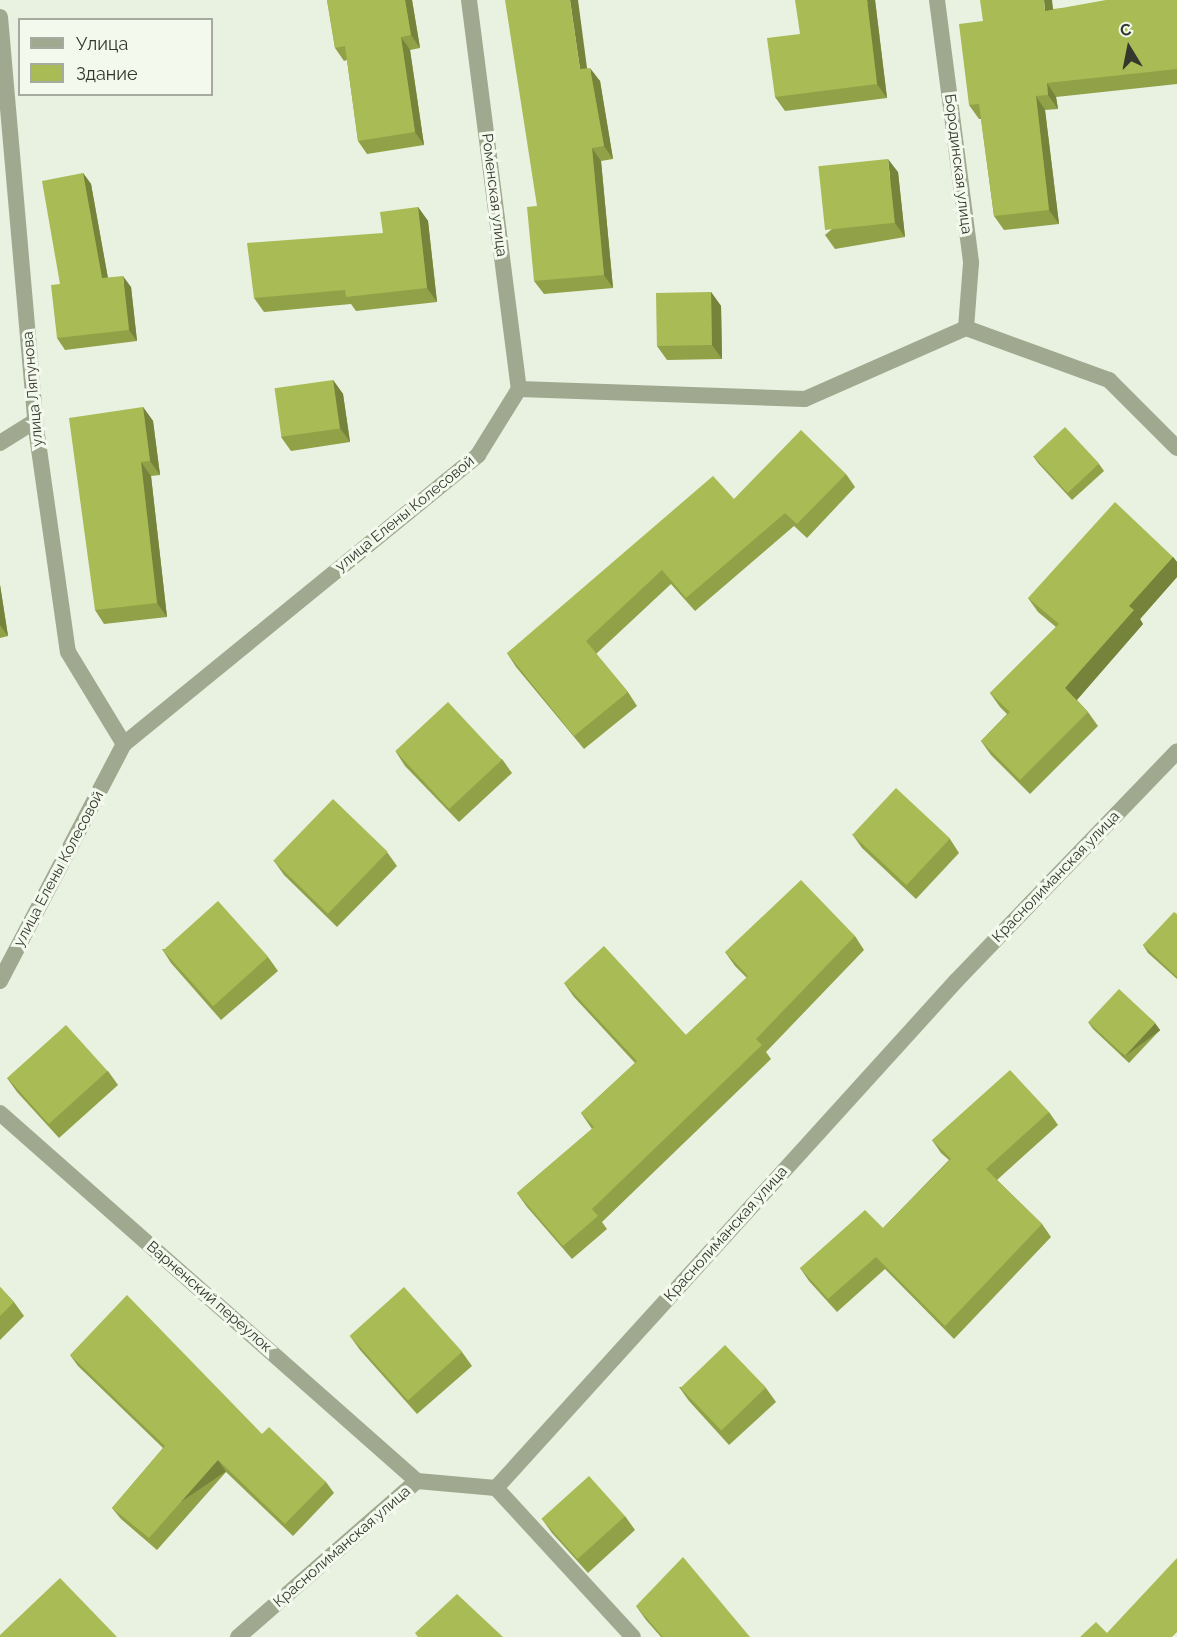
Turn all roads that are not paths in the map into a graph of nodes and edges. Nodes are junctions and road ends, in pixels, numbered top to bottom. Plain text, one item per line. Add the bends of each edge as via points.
1 (469, 0) edge
2 (937, 0) edge
3 (0, 17) edge
4 (966, 328) junction
5 (519, 389) junction
6 (35, 422) junction
7 (0, 443) edge
8 (1177, 448) edge
9 (124, 744) junction
10 (1177, 751) edge
11 (0, 981) edge
12 (0, 1113) edge
13 (417, 1481) junction
14 (495, 1488) junction
15 (238, 1637) edge
16 (633, 1637) edge

1 - 5 street, Роменская улица
2 - 4 street, Бородинская улица via 971,263
3 - 6 street, улица Ляпунова
4 - 5 street via 805,399
4 - 8 street via 1109,380
5 - 9 street, улица Елены Колесовой via 477,455
6 - 7 street
6 - 9 street, улица Ляпунова via 68,651
9 - 11 street, улица Елены Колесовой
10 - 14 street, Краснолиманская улица via 956,981
12 - 13 street, Варненский переулок
13 - 14 street, Краснолиманская улица
13 - 15 street, Краснолиманская улица
14 - 16 street

